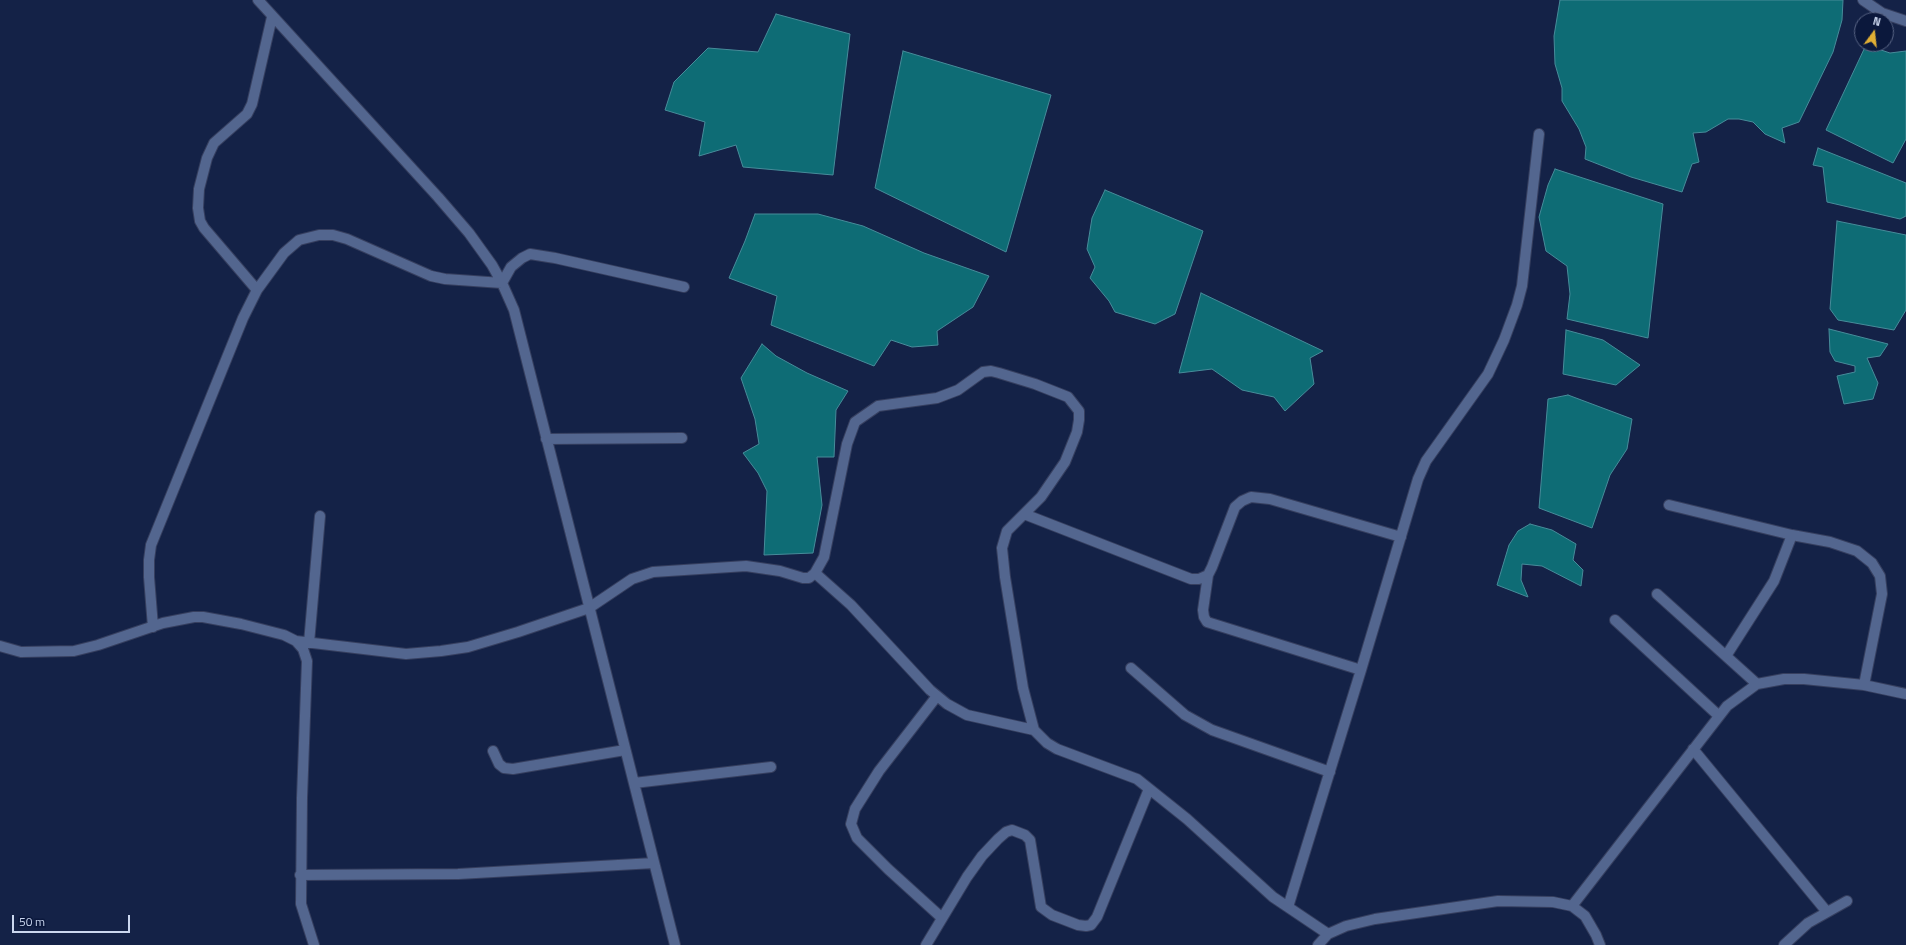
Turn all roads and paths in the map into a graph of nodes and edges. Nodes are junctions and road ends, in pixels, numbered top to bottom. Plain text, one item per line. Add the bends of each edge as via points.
1 (258, 0) edge
2 (1863, 0) edge
3 (272, 17) junction
4 (1906, 20) edge
5 (1539, 134) dead end
6 (502, 283) junction
7 (684, 288) dead end
8 (257, 290) junction
9 (682, 438) dead end
10 (546, 439) junction
11 (1669, 505) dead end
12 (1024, 514) junction
13 (320, 516) dead end
14 (1792, 535) junction
15 (1402, 537) junction
16 (816, 573) junction
17 (1208, 575) junction
18 (1657, 594) dead end
19 (589, 608) junction
20 (1615, 620) dead end
21 (153, 627) junction
22 (296, 641) junction
23 (309, 643) junction
24 (0, 646) edge
25 (1726, 656) junction
26 (1131, 668) dead end
27 (1361, 670) junction
28 (1757, 684) junction
29 (1864, 685) junction
30 (1906, 694) edge
31 (937, 696) junction
32 (1719, 716) junction
33 (1034, 730) junction
34 (1693, 748) junction
35 (625, 750) junction
36 (493, 751) dead end
37 (771, 767) dead end
38 (1330, 772) junction
39 (634, 783) junction
40 (1149, 789) junction
41 (654, 863) junction
42 (300, 876) junction
43 (1848, 900) dead end
44 (1572, 906) junction
45 (1288, 907) junction
46 (1827, 912) junction
47 (942, 918) junction
48 (1328, 934) junction
49 (314, 945) edge
50 (675, 945) edge
51 (926, 945) edge
52 (1318, 945) edge
53 (1600, 945) edge
54 (1784, 945) edge

1 - 3 street
2 - 4 street via 1882,13
3 - 6 street via 438,196 469,233
3 - 8 street via 252,104 247,114 214,143 207,158 199,189 198,208 204,228
5 - 15 street via 1522,286 1512,318 1488,374 1426,461 1418,479
6 - 7 street via 511,267 530,254
6 - 8 street via 445,279 419,271 347,239 319,235 300,240 284,253
6 - 10 street via 514,310
8 - 21 street via 243,318 151,545 149,577
9 - 10 street
10 - 19 street
11 - 14 street
12 - 16 street via 1050,487 1065,462 1077,432 1079,411 1068,397 991,371 983,372 951,394 923,401 878,406 855,422 847,444 824,557
12 - 17 street via 1185,577 1199,580
12 - 33 street via 1007,531 1002,553 1024,688
13 - 23 street
14 - 25 street via 1774,581
14 - 29 street via 1830,542 1857,552 1872,563 1880,576 1882,594
15 - 17 street via 1270,499 1251,497 1236,507
15 - 27 street
16 - 19 street via 809,578 803,578 768,569 733,565 653,572 632,579
16 - 31 street via 851,605
17 - 27 street via 1203,610 1206,622
18 - 25 street
19 - 23 street via 468,647 441,651 406,654
19 - 35 street
20 - 32 street
21 - 22 street via 179,619 203,617 284,635
21 - 24 street via 74,650 21,652
22 - 23 street
22 - 42 street via 303,649 307,661
25 - 28 street
26 - 38 street via 1185,715 1212,730
27 - 38 street
28 - 29 street via 1784,679 1804,679
28 - 32 street via 1727,706
29 - 30 street
31 - 33 street via 967,715
31 - 47 street via 879,771 855,809 850,824 857,838
32 - 34 street
33 - 40 street via 1057,749 1121,772 1137,779
34 - 44 street
34 - 46 street
35 - 36 street via 513,770 499,764
35 - 39 street
37 - 39 street
38 - 45 street
39 - 41 street
40 - 45 street via 1187,819 1262,888
40 - 47 street via 1092,925 1078,925 1052,915 1041,907 1030,840 1012,830 1006,832 986,852
41 - 42 street via 458,874
41 - 50 street
42 - 49 street via 301,904
43 - 46 street
44 - 48 street via 1553,902 1498,901 1375,919 1346,926
44 - 53 street via 1586,916
45 - 48 street
46 - 54 street via 1808,923
47 - 51 street
48 - 52 street

